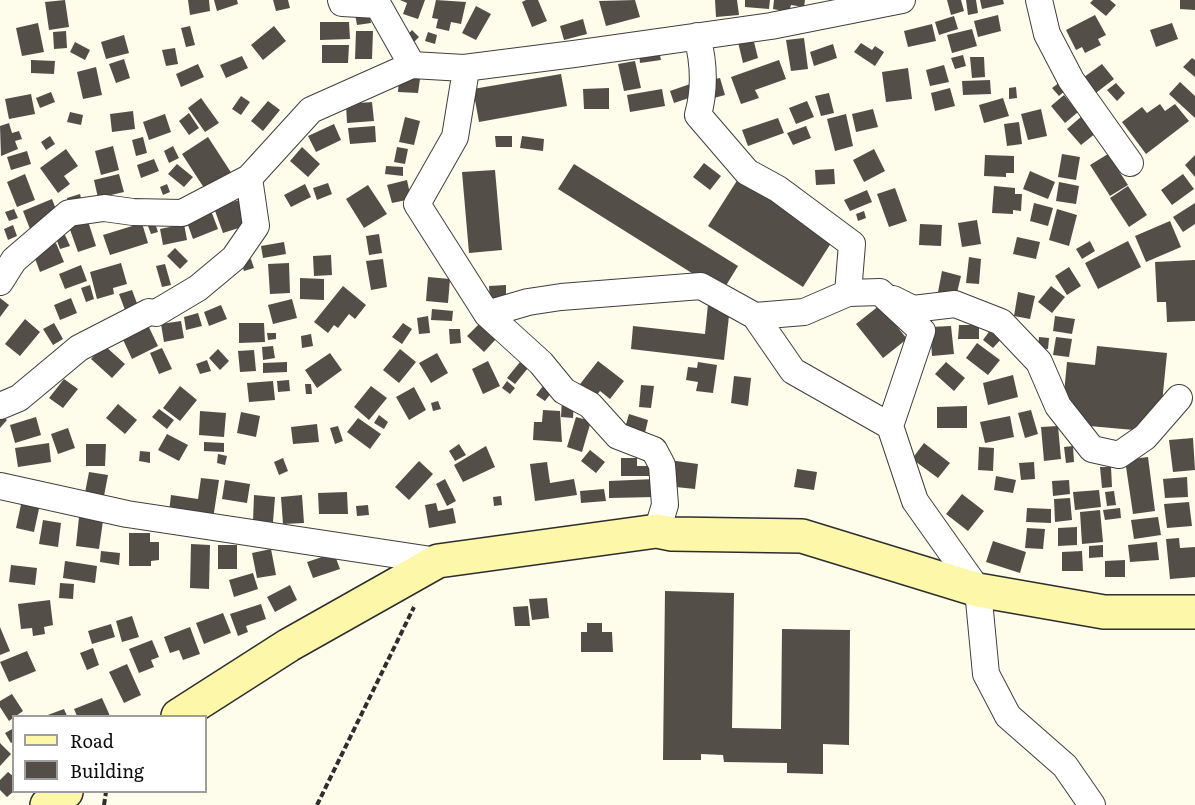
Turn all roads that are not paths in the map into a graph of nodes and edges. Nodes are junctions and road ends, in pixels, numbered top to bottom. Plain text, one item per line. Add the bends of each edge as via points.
1 (341, 0) edge
2 (902, 0) edge
3 (1039, 0) edge
4 (697, 36) junction
5 (412, 65) junction
6 (464, 68) junction
7 (1130, 164) dead end
8 (249, 178) junction
9 (0, 282) edge
10 (880, 292) junction
11 (848, 293) junction
12 (487, 314) junction
13 (755, 316) junction
14 (1179, 398) dead end
15 (0, 406) edge
16 (890, 426) junction
17 (0, 486) edge
18 (657, 531) junction
19 (438, 561) junction
20 (978, 590) junction
21 (1195, 612) edge
22 (181, 715) edge
23 (65, 793) edge
24 (47, 805) edge
25 (1092, 805) edge

1 - 5 street via 378,5
2 - 4 street
3 - 7 street via 1047,34 1071,80
4 - 6 street
4 - 11 street via 702,56 703,99 698,115 747,172 778,189 852,244
5 - 6 street
5 - 8 street via 311,110
6 - 12 street via 455,137 417,204
8 - 9 street via 182,213 133,213 104,208 69,213 14,260
8 - 15 street via 256,226 234,258 198,288 156,313 149,312 79,348 19,398
10 - 11 street
10 - 14 street via 913,309 955,304 1001,322 1039,362 1058,406 1092,449 1119,455 1145,437
10 - 16 street via 922,331
11 - 13 street via 804,312
12 - 13 street via 561,297 700,286
12 - 18 street via 541,363 564,391 590,405 618,436 654,450 662,465 665,505
13 - 16 street via 793,371
16 - 20 street via 915,501
17 - 19 street via 127,514
18 - 19 main road
18 - 20 main road via 802,536
19 - 22 main road via 290,645
20 - 21 main road via 1104,612
20 - 25 street via 986,674 1008,716 1065,766
23 - 24 main road

